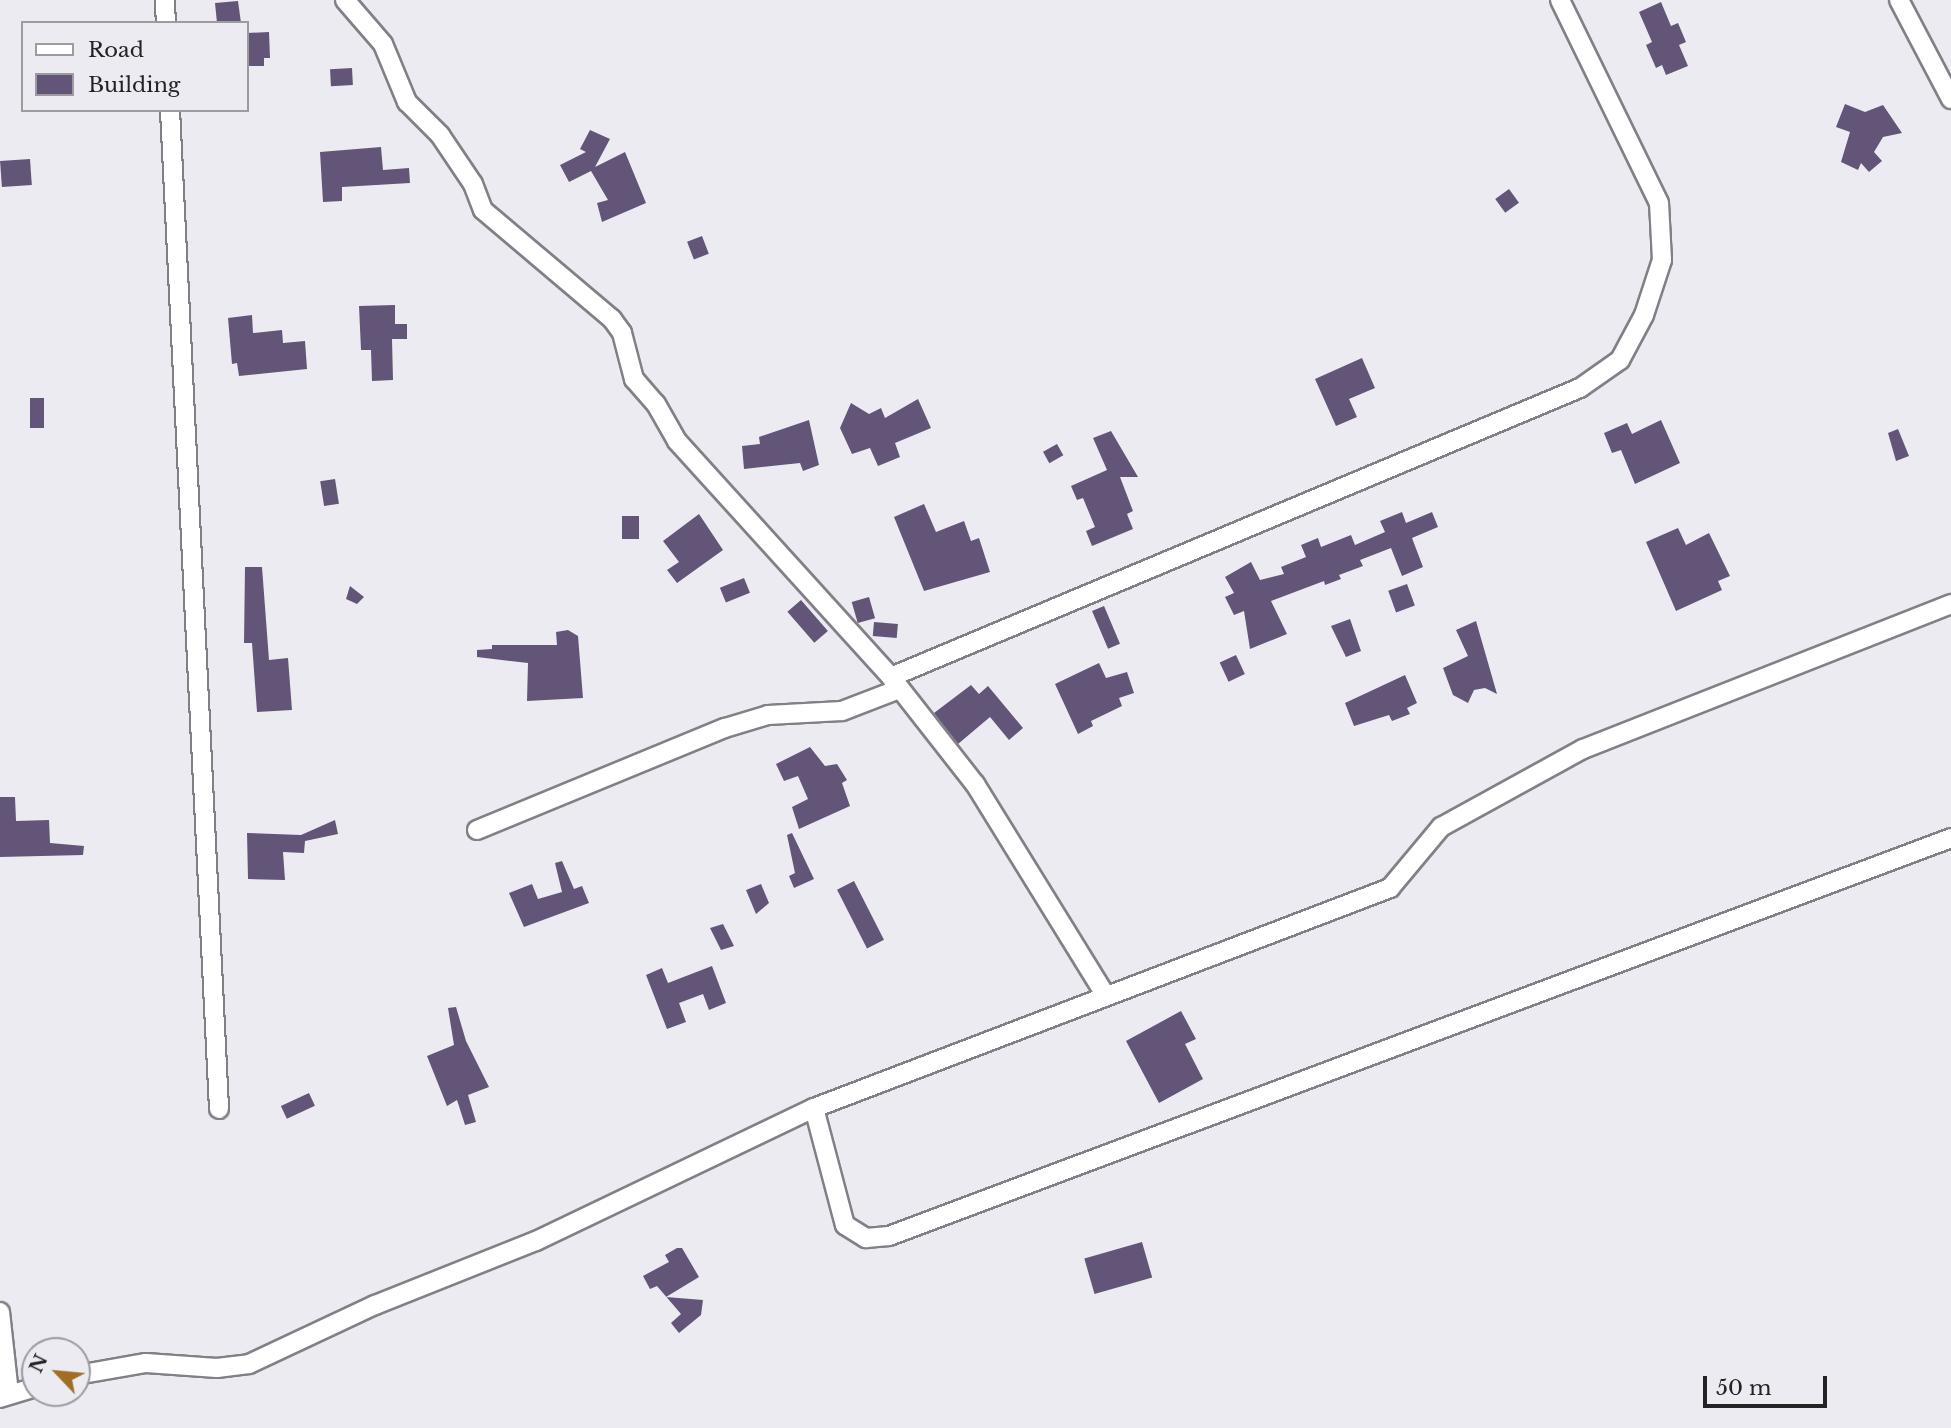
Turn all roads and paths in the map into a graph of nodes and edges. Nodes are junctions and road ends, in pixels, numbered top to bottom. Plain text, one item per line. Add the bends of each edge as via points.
1 (165, 0) edge
2 (345, 0) edge
3 (1560, 0) edge
4 (1899, 0) edge
5 (166, 21) edge
6 (1951, 99) edge
7 (170, 112) edge
8 (1951, 604) edge
9 (895, 683) junction
10 (477, 830) dead end
11 (1951, 838) edge
12 (1106, 996) junction
13 (814, 1108) junction
14 (219, 1109) dead end
15 (0, 1312) edge
16 (91, 1373) edge
17 (5, 1396) edge

1 - 5 street
2 - 9 street via 383,44 407,102 440,135 473,184 484,210 612,319 622,333 634,379 662,411 677,441
3 - 9 street via 1659,203 1662,260 1644,315 1620,360 1580,388
4 - 6 street
7 - 14 street
8 - 12 street via 1583,749 1441,828 1390,888
9 - 10 street via 842,711 768,715 725,728
9 - 12 street via 975,784
11 - 13 street via 889,1236 866,1238 845,1225
12 - 13 street
13 - 16 street via 536,1241 375,1305 249,1364 217,1368 146,1363
15 - 17 street

